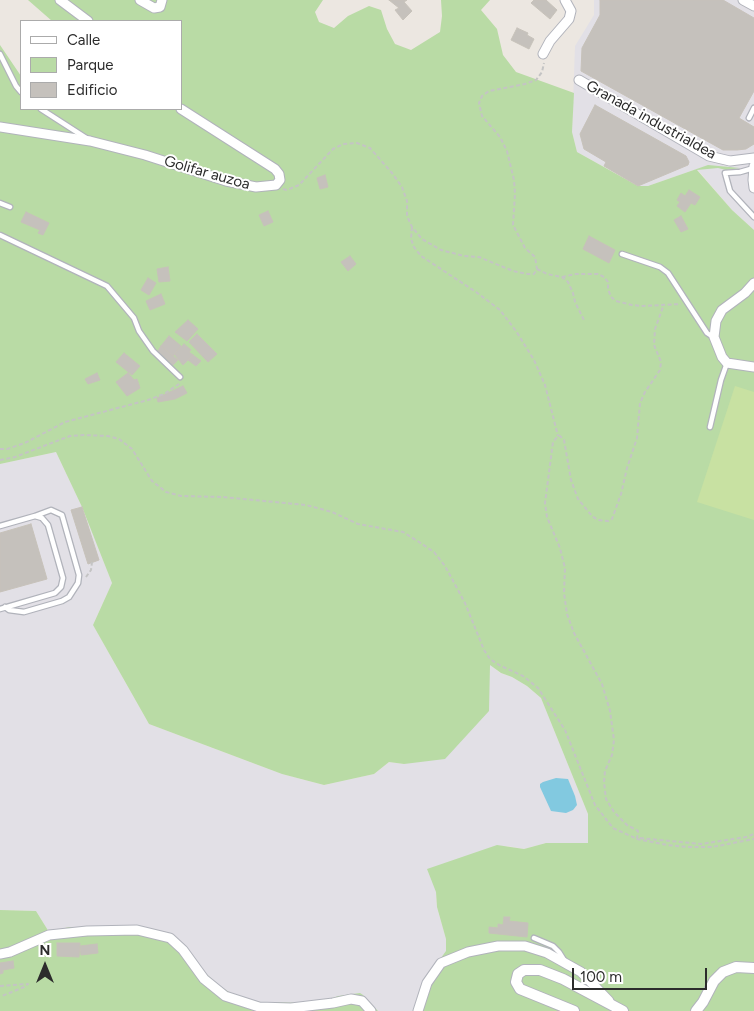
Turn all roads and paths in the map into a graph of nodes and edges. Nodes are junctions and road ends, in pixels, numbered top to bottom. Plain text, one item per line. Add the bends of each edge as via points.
1 (60, 0) edge
2 (140, 0) edge
3 (162, 0) edge
4 (565, 0) edge
5 (743, 0) edge
6 (754, 6) edge
7 (87, 20) edge
8 (0, 54) edge
9 (543, 54) joint
10 (579, 80) dead end
11 (20, 91) edge
12 (754, 108) edge
13 (43, 110) edge
14 (182, 110) edge
15 (749, 118) dead end
16 (0, 126) edge
17 (90, 141) junction
18 (754, 158) edge
19 (754, 167) edge
20 (276, 185) junction
21 (754, 188) edge
22 (0, 202) edge
23 (10, 207) dead end
24 (754, 217) edge
25 (412, 227) junction
26 (0, 235) edge
27 (622, 254) dead end
28 (537, 270) junction
29 (562, 277) junction
30 (754, 283) edge
31 (664, 304) junction
32 (688, 304) junction
33 (584, 320) dead end
34 (714, 337) junction
35 (727, 364) junction
36 (754, 367) edge
37 (180, 377) joint
38 (710, 426) dead end
39 (558, 436) junction
40 (0, 449) edge
41 (0, 460) edge
42 (35, 516) junction
43 (0, 526) edge
44 (92, 562) dead end
45 (78, 583) junction
46 (3, 608) edge
47 (754, 834) edge
48 (637, 839) junction
49 (754, 839) edge
50 (534, 938) dead end
51 (0, 954) edge
52 (566, 964) junction
53 (754, 968) edge
54 (0, 986) edge
55 (2, 996) dead end
56 (619, 1009) edge
57 (371, 1011) edge
58 (418, 1011) edge
59 (574, 1011) edge
60 (696, 1011) edge

1 - 7 street
2 - 3 street via 154,8 160,7
4 - 9 street via 571,11 570,19
5 - 6 street
8 - 11 lane
9 - 28 path via 542,72 536,80 489,91 479,103 482,116 507,151 515,194 513,225 534,258
10 - 18 street, Granada industrialdea via 709,156 730,161
12 - 15 lane
13 - 17 lane
14 - 20 street, Golifar auzoa via 275,169 280,180
16 - 17 street, Golifar auzoa
17 - 20 street, Golifar auzoa via 226,182 256,187
19 - 21 street
19 - 24 lane via 725,173 730,191
20 - 25 path via 287,190 299,185 333,149 356,143 370,148 397,180 407,201 407,216
22 - 23 lane
25 - 28 path via 422,239 441,250 479,257 513,271 534,274
25 - 39 path via 411,239 421,256 500,310 516,331 534,360 544,385
26 - 37 lane via 107,286 125,306 153,351
27 - 32 lane via 668,273
28 - 29 path
29 - 31 path via 598,274 608,282 611,297 616,301 643,306
29 - 33 path via 568,282
30 - 34 street via 722,310 716,321
31 - 32 path
31 - 39 path via 655,329 654,345 661,362 660,370 640,403 637,438 612,519 598,520 578,499 564,440
32 - 34 lane via 707,333
34 - 35 street
35 - 36 street
35 - 38 lane
37 - 40 path via 183,380 179,385 164,394 65,422 25,443
39 - 48 path via 554,442 544,503 565,568 566,614 602,684 610,711 614,740 612,756 605,771 606,799 627,825 638,831
41 - 48 path via 70,436 108,436 132,450 152,481 166,492 181,496 312,506 358,524 403,532 420,542 445,566 490,659 523,676 538,688 549,704 565,730 599,811 614,828
42 - 43 lane
42 - 45 lane via 51,510 62,514 80,575
42 - 46 lane via 48,525 63,578 61,587 55,593
44 - 45 path via 88,575
45 - 46 lane via 62,601 24,612
47 - 48 path via 701,844
48 - 49 path via 667,845 712,847
50 - 52 lane via 553,946
51 - 57 street via 49,935 137,930 170,938 204,979 225,996 259,1007 291,1008 351,999 362,1001
52 - 56 street via 581,972
52 - 58 street via 525,946 498,946 468,952 442,963 427,983
53 - 60 street via 736,967 723,972
54 - 55 path via 28,984
56 - 59 street via 540,970 524,970 518,974 516,982 520,989

